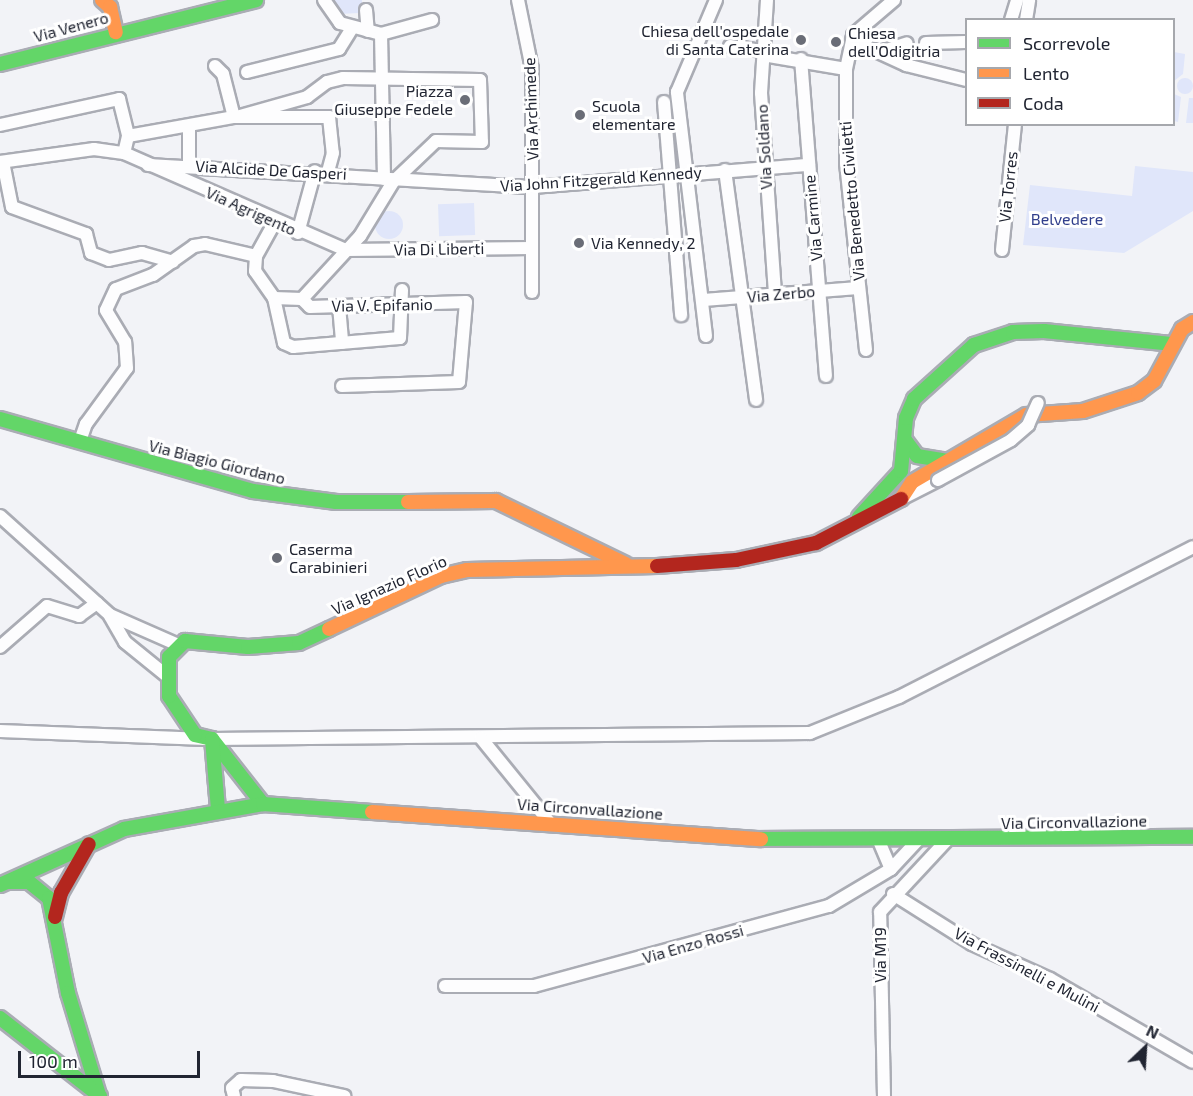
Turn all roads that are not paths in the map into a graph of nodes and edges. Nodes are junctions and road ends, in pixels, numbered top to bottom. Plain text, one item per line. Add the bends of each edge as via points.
1 (102, 0) edge
2 (256, 0) edge
3 (324, 0) edge
4 (518, 0) edge
5 (716, 0) edge
6 (767, 0) edge
7 (894, 0) edge
8 (1017, 0) edge
9 (1029, 0) edge
10 (366, 10) dead end
11 (1012, 18) edge
12 (1026, 18) edge
13 (432, 20) dead end
14 (352, 28) junction
15 (368, 31) junction
16 (116, 32) junction
17 (381, 34) junction
18 (852, 39) junction
19 (926, 42) dead end
20 (965, 42) edge
21 (907, 43) dead end
22 (730, 46) dead end
23 (880, 52) junction
24 (763, 53) junction
25 (801, 59) junction
26 (0, 64) edge
27 (216, 66) dead end
28 (846, 69) junction
29 (247, 72) dead end
30 (384, 75) junction
31 (965, 80) edge
32 (664, 102) dead end
33 (237, 116) junction
34 (0, 125) edge
35 (189, 126) junction
36 (1015, 126) edge
37 (128, 136) junction
38 (124, 153) junction
39 (1, 162) edge
40 (148, 165) junction
41 (809, 165) junction
42 (189, 166) junction
43 (764, 168) junction
44 (725, 170) junction
45 (322, 171) junction
46 (685, 174) junction
47 (668, 176) junction
48 (388, 181) junction
49 (533, 187) junction
50 (273, 223) junction
51 (298, 232) junction
52 (532, 248) junction
53 (346, 250) junction
54 (1002, 250) dead end
55 (256, 256) junction
56 (173, 262) junction
57 (859, 288) junction
58 (402, 290) dead end
59 (819, 291) junction
60 (532, 292) dead end
61 (775, 295) junction
62 (743, 297) junction
63 (274, 298) junction
64 (302, 299) junction
65 (703, 300) junction
66 (398, 303) junction
67 (339, 306) junction
68 (681, 315) dead end
69 (1193, 322) edge
70 (706, 336) dead end
71 (342, 343) junction
72 (1173, 344) junction
73 (866, 350) dead end
74 (826, 376) dead end
75 (342, 386) dead end
76 (756, 400) dead end
77 (1038, 403) dead end
78 (0, 419) edge
79 (905, 440) junction
80 (80, 441) junction
81 (948, 461) junction
82 (900, 500) junction
83 (0, 516) edge
84 (568, 534) junction
85 (842, 534) junction
86 (1193, 547) edge
87 (629, 566) junction
88 (576, 567) junction
89 (97, 603) junction
90 (110, 615) junction
91 (178, 645) junction
92 (0, 647) edge
93 (167, 676) junction
94 (0, 731) edge
95 (481, 738) junction
96 (212, 739) junction
97 (263, 804) junction
98 (218, 809) junction
99 (550, 823) junction
100 (1193, 837) edge
101 (918, 840) junction
102 (879, 841) junction
103 (946, 841) junction
104 (89, 844) junction
105 (58, 857) junction
106 (891, 869) junction
107 (4, 883) edge
108 (893, 894) junction
109 (55, 896) junction
110 (445, 986) dead end
111 (0, 1018) edge
112 (1193, 1062) edge
113 (99, 1096) edge
114 (234, 1096) edge
115 (344, 1096) edge
116 (884, 1096) edge

1 - 16 street via 110,7
2 - 16 street, Via Venero
3 - 14 street via 329,13
4 - 49 street, Via Archimede via 532,69
5 - 46 street via 677,92
6 - 24 street, Via Soldano
7 - 18 street
8 - 11 street
9 - 12 street
10 - 15 street
13 - 17 street
14 - 15 street
14 - 29 street via 339,50
15 - 17 street
16 - 26 street, Via Venero
17 - 30 street
18 - 23 street
18 - 28 street, Via Benedetto Civiletti
19 - 20 street
21 - 23 street
22 - 24 street
23 - 31 street
24 - 25 street
24 - 43 street, Via Soldano
25 - 28 street
25 - 41 street, Via Carmine
27 - 33 street via 223,74
28 - 57 street, Via Benedetto Civiletti via 846,162
30 - 33 street via 327,82 307,97
30 - 48 street
30 - 48 street via 480,80 483,148 436,141
32 - 47 street
33 - 35 street
33 - 45 street via 329,117 333,153
34 - 37 street via 119,99
35 - 37 street
35 - 42 street
36 - 54 street, Via Torres
37 - 38 street
38 - 39 street, Via Agrigento via 94,149
38 - 40 street, Via Agrigento
39 - 56 street via 12,207 86,234 91,253 109,260 142,253
40 - 42 street, Via Alcide De Gasperi
40 - 50 street, Via Agrigento
41 - 43 street, Via John Fitzgerald Kennedy
41 - 59 street, Via Carmine
42 - 45 street, Via Alcide De Gasperi
43 - 44 street, Via John Fitzgerald Kennedy
43 - 61 street, Via Soldano
44 - 46 street, Via John Fitzgerald Kennedy
44 - 62 street
45 - 48 street, Via Alcide De Gasperi
45 - 51 street
46 - 47 street, Via John Fitzgerald Kennedy
46 - 65 street
47 - 49 street, Via John Fitzgerald Kennedy
47 - 68 street
48 - 49 street, Via John Fitzgerald Kennedy
48 - 53 street
49 - 52 street, Via Archimede
50 - 51 street, Via Agrigento
50 - 55 street
51 - 53 street, Via Agrigento
52 - 53 street, Via Di Liberti
52 - 60 street, Via Archimede
53 - 64 street
55 - 56 street via 205,244
55 - 63 street via 261,285
56 - 80 street via 110,296 107,316 125,342 127,368 86,424
57 - 59 street, Via Zerbo
57 - 73 street, Via Benedetto Civiletti
58 - 66 street
59 - 61 street, Via Zerbo
59 - 74 street, Via Carmine
61 - 62 street, Via Zerbo
62 - 65 street, Via Zerbo
62 - 76 street
63 - 64 street, Via V. Epifanio
63 - 71 street via 284,343
64 - 67 street, Via V. Epifanio via 310,307
65 - 70 street
66 - 67 street, Via V. Epifanio
66 - 71 street via 400,338
66 - 75 street, Via V. Epifanio via 409,307 466,302 459,382
67 - 71 street
69 - 72 street, Via Ignazio Florio
72 - 79 street via 1044,331 1013,332 974,345 914,399
72 - 81 street, Via Ignazio Florio via 1154,381 1138,393 1083,411 1026,415
77 - 82 street, bridge via 1028,425 1011,440
78 - 80 street, Via Biagio Giordano
79 - 81 street via 917,456
79 - 85 street via 901,471
80 - 84 street, Via Biagio Giordano via 221,483 298,498 496,501
81 - 82 street, Via Ignazio Florio via 912,482
82 - 85 street, Via Ignazio Florio
83 - 89 street
84 - 87 street, Via Biagio Giordano
84 - 88 street
85 - 87 street, Via Ignazio Florio via 736,560
86 - 95 street via 829,729
87 - 88 street, Via Ignazio Florio
88 - 91 street, Via Ignazio Florio via 494,567 441,576 282,646 198,641
89 - 90 street
89 - 92 street via 79,616 47,606
90 - 91 street
90 - 93 street via 125,642
91 - 93 street
93 - 96 street via 171,702 182,722 195,735
94 - 96 street
95 - 96 street
95 - 99 street
96 - 97 street
96 - 98 street
97 - 98 street, Via Circonvallazione
97 - 99 street, Via Circonvallazione
98 - 104 street, Via Circonvallazione via 124,829
99 - 102 street, Via Circonvallazione via 793,841
100 - 103 street, Via Circonvallazione
101 - 102 street, Via Circonvallazione
101 - 103 street, Via Circonvallazione
101 - 106 street, Via Enzo Rossi
102 - 106 street
103 - 108 street, Via M19 via 936,857
104 - 105 street, Via Circonvallazione
104 - 109 street
105 - 107 street, Via Circonvallazione
105 - 109 street via 48,870
106 - 110 street, Via Enzo Rossi via 829,906 628,962 534,986
107 - 109 street via 29,882
108 - 112 street, Via Frassinelli e Mulini via 972,944 1050,979
108 - 116 street, Via M19 via 880,912
109 - 113 street via 68,993
111 - 113 street
114 - 115 street via 232,1088 241,1080 273,1081

